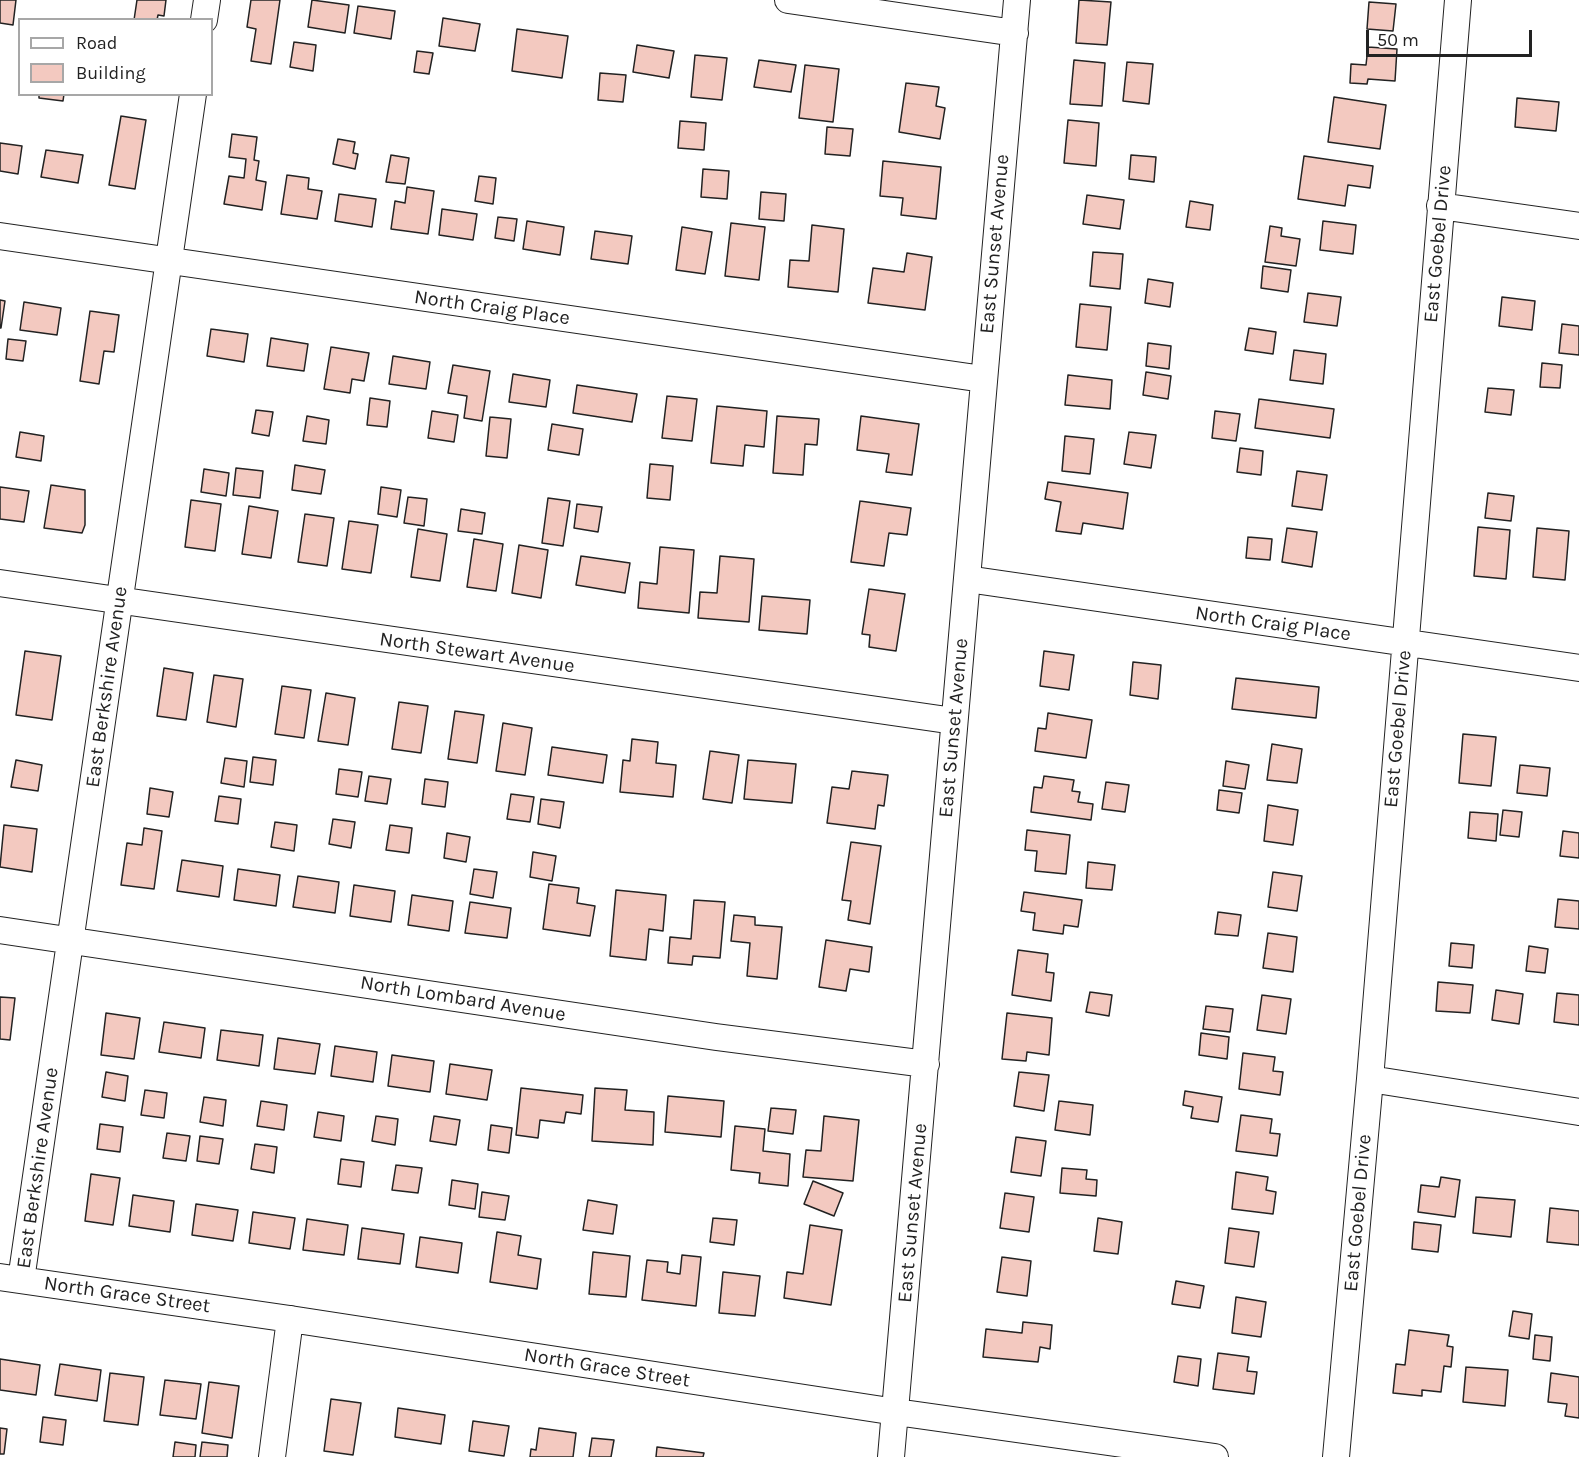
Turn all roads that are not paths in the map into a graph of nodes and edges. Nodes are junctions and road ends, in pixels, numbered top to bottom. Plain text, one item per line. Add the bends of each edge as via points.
1 (207, 0) edge
2 (788, 0) edge
3 (1017, 0) edge
4 (1458, 0) edge
5 (204, 18) edge
6 (1015, 33) junction
7 (193, 96) edge
8 (1440, 206) junction
9 (1579, 226) edge
10 (0, 236) edge
11 (169, 260) junction
12 (983, 379) junction
13 (967, 579) junction
14 (0, 583) edge
15 (119, 600) junction
16 (1405, 643) junction
17 (1579, 668) edge
18 (954, 721) junction
19 (0, 930) edge
20 (71, 940) junction
21 (926, 1064) junction
22 (1370, 1079) junction
23 (1579, 1112) edge
24 (11, 1279) edge
25 (290, 1319) junction
26 (896, 1412) junction
27 (272, 1457) edge
28 (891, 1457) edge
29 (1215, 1457) edge
30 (1336, 1457) edge

1 - 5 street
2 - 6 street
3 - 6 street, East Sunset Avenue
4 - 8 street, East Goebel Drive
6 - 12 street, East Sunset Avenue
7 - 11 street, East Berkshire Avenue
8 - 9 street
8 - 16 street, East Goebel Drive
10 - 11 street, North Craig Place
11 - 12 street, North Craig Place
11 - 15 street, East Berkshire Avenue
12 - 13 street, East Sunset Avenue
13 - 16 street, North Craig Place
13 - 18 street, East Sunset Avenue
14 - 15 street, North Stewart Avenue
15 - 18 street, North Stewart Avenue
15 - 20 street, East Berkshire Avenue
16 - 17 street, North Craig Place
16 - 22 street, East Goebel Drive
18 - 21 street, East Sunset Avenue
19 - 20 street, North Lombard Avenue
20 - 21 street, North Lombard Avenue via 704,1035
20 - 24 street, East Berkshire Avenue
21 - 26 street, East Sunset Avenue
22 - 23 street
22 - 30 street, East Goebel Drive
24 - 25 street, North Grace Street
25 - 26 street, North Grace Street
25 - 27 street
26 - 28 street, East Sunset Avenue
26 - 29 street, North Grace Street

